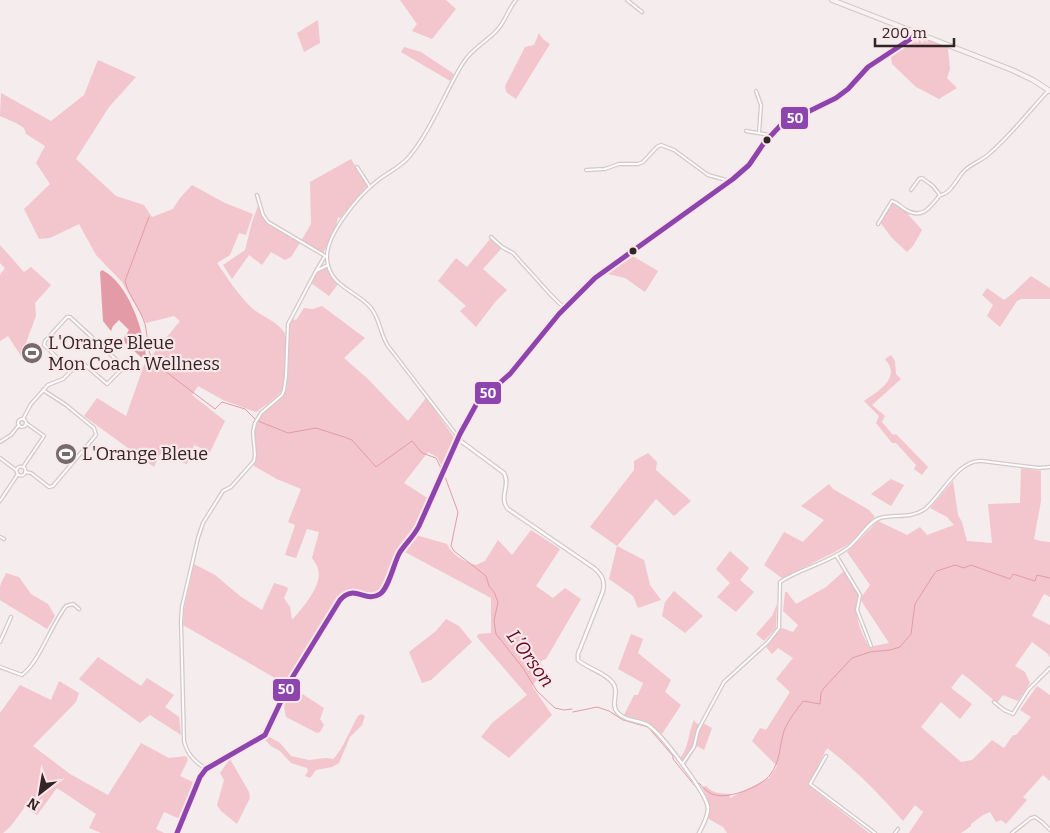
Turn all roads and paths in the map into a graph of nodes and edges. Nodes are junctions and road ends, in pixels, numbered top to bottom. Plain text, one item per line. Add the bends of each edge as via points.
1 (516, 0) edge
2 (627, 0) edge
3 (832, 0) edge
4 (642, 12) dead end
5 (917, 32) junction
6 (756, 90) dead end
7 (1050, 90) edge
8 (746, 131) dead end
9 (759, 133) junction
10 (770, 135) junction
11 (357, 167) dead end
12 (586, 170) dead end
13 (730, 181) junction
14 (370, 187) junction
15 (911, 190) dead end
16 (257, 195) dead end
17 (940, 195) junction
18 (878, 224) dead end
19 (491, 237) dead end
20 (326, 256) junction
21 (328, 265) junction
22 (316, 270) junction
23 (566, 307) junction
24 (70, 371) junction
25 (43, 390) junction
26 (23, 419) junction
27 (26, 423) junction
28 (19, 425) junction
29 (0, 438) edge
30 (5, 438) junction
31 (458, 438) junction
32 (0, 442) edge
33 (1, 458) edge
34 (23, 467) junction
35 (1050, 467) edge
36 (16, 470) junction
37 (25, 472) junction
38 (18, 474) junction
39 (0, 501) edge
40 (0, 537) edge
41 (4, 539) dead end
42 (836, 554) junction
43 (80, 609) dead end
44 (11, 617) dead end
45 (0, 642) edge
46 (871, 646) dead end
47 (0, 667) edge
48 (1050, 668) edge
49 (994, 702) dead end
50 (826, 756) dead end
51 (682, 765) junction
52 (206, 769) junction
53 (898, 829) dead end
54 (1050, 830) edge
55 (177, 833) edge
56 (699, 833) edge
57 (875, 833) edge
58 (895, 833) edge
59 (1012, 833) edge

1 - 14 street via 499,28 468,54 412,154
2 - 4 street
3 - 5 main road
5 - 7 main road via 1020,73
5 - 10 street via 868,67 842,94 790,120
6 - 9 street via 761,105
7 - 17 street via 989,154 973,163 950,190
8 - 9 street
9 - 10 street
10 - 13 street via 749,165
11 - 14 street
12 - 13 street via 638,164 662,145 708,175
13 - 23 street via 595,278
14 - 20 street via 339,225
15 - 17 street via 922,178
16 - 20 street via 268,222
17 - 18 street via 921,214 909,212 892,201
19 - 23 street via 513,253
20 - 21 street
20 - 22 street
21 - 22 street
21 - 31 street via 336,281 372,309 382,337
22 - 52 street via 288,324 284,390 255,423 252,464 231,487 223,491 203,523 182,608 184,741 192,759
23 - 31 street via 510,374 477,402
24 - 24 street via 82,363 107,384 122,367 67,317 44,345
24 - 25 street
25 - 26 street via 26,410
25 - 37 street via 94,428 96,435 53,486 49,487
26 - 27 street
26 - 28 street via 18,420
27 - 28 street
27 - 34 street via 44,436
28 - 30 street
29 - 30 street
30 - 32 street
31 - 51 street via 504,473 507,479 503,500 508,510 601,576 603,591 578,660 612,682 616,691 614,708 618,714 650,726
31 - 52 street via 419,526 400,552 382,592 369,597 352,592 345,594 292,678 265,735
33 - 36 street
34 - 36 street
34 - 37 street
35 - 42 street via 976,460 964,466 922,511 879,518 848,548
36 - 38 street
37 - 38 street
38 - 39 street
40 - 41 street
42 - 46 street via 860,595 857,610
42 - 51 street via 780,582 780,628 724,682 701,722 694,747
43 - 47 street via 73,604 66,606 31,666 22,675
44 - 45 street
48 - 49 street via 1028,690 1013,714
50 - 57 street via 810,784
51 - 56 street via 697,784 708,807
52 - 55 street
53 - 58 street
54 - 59 street via 1035,817

